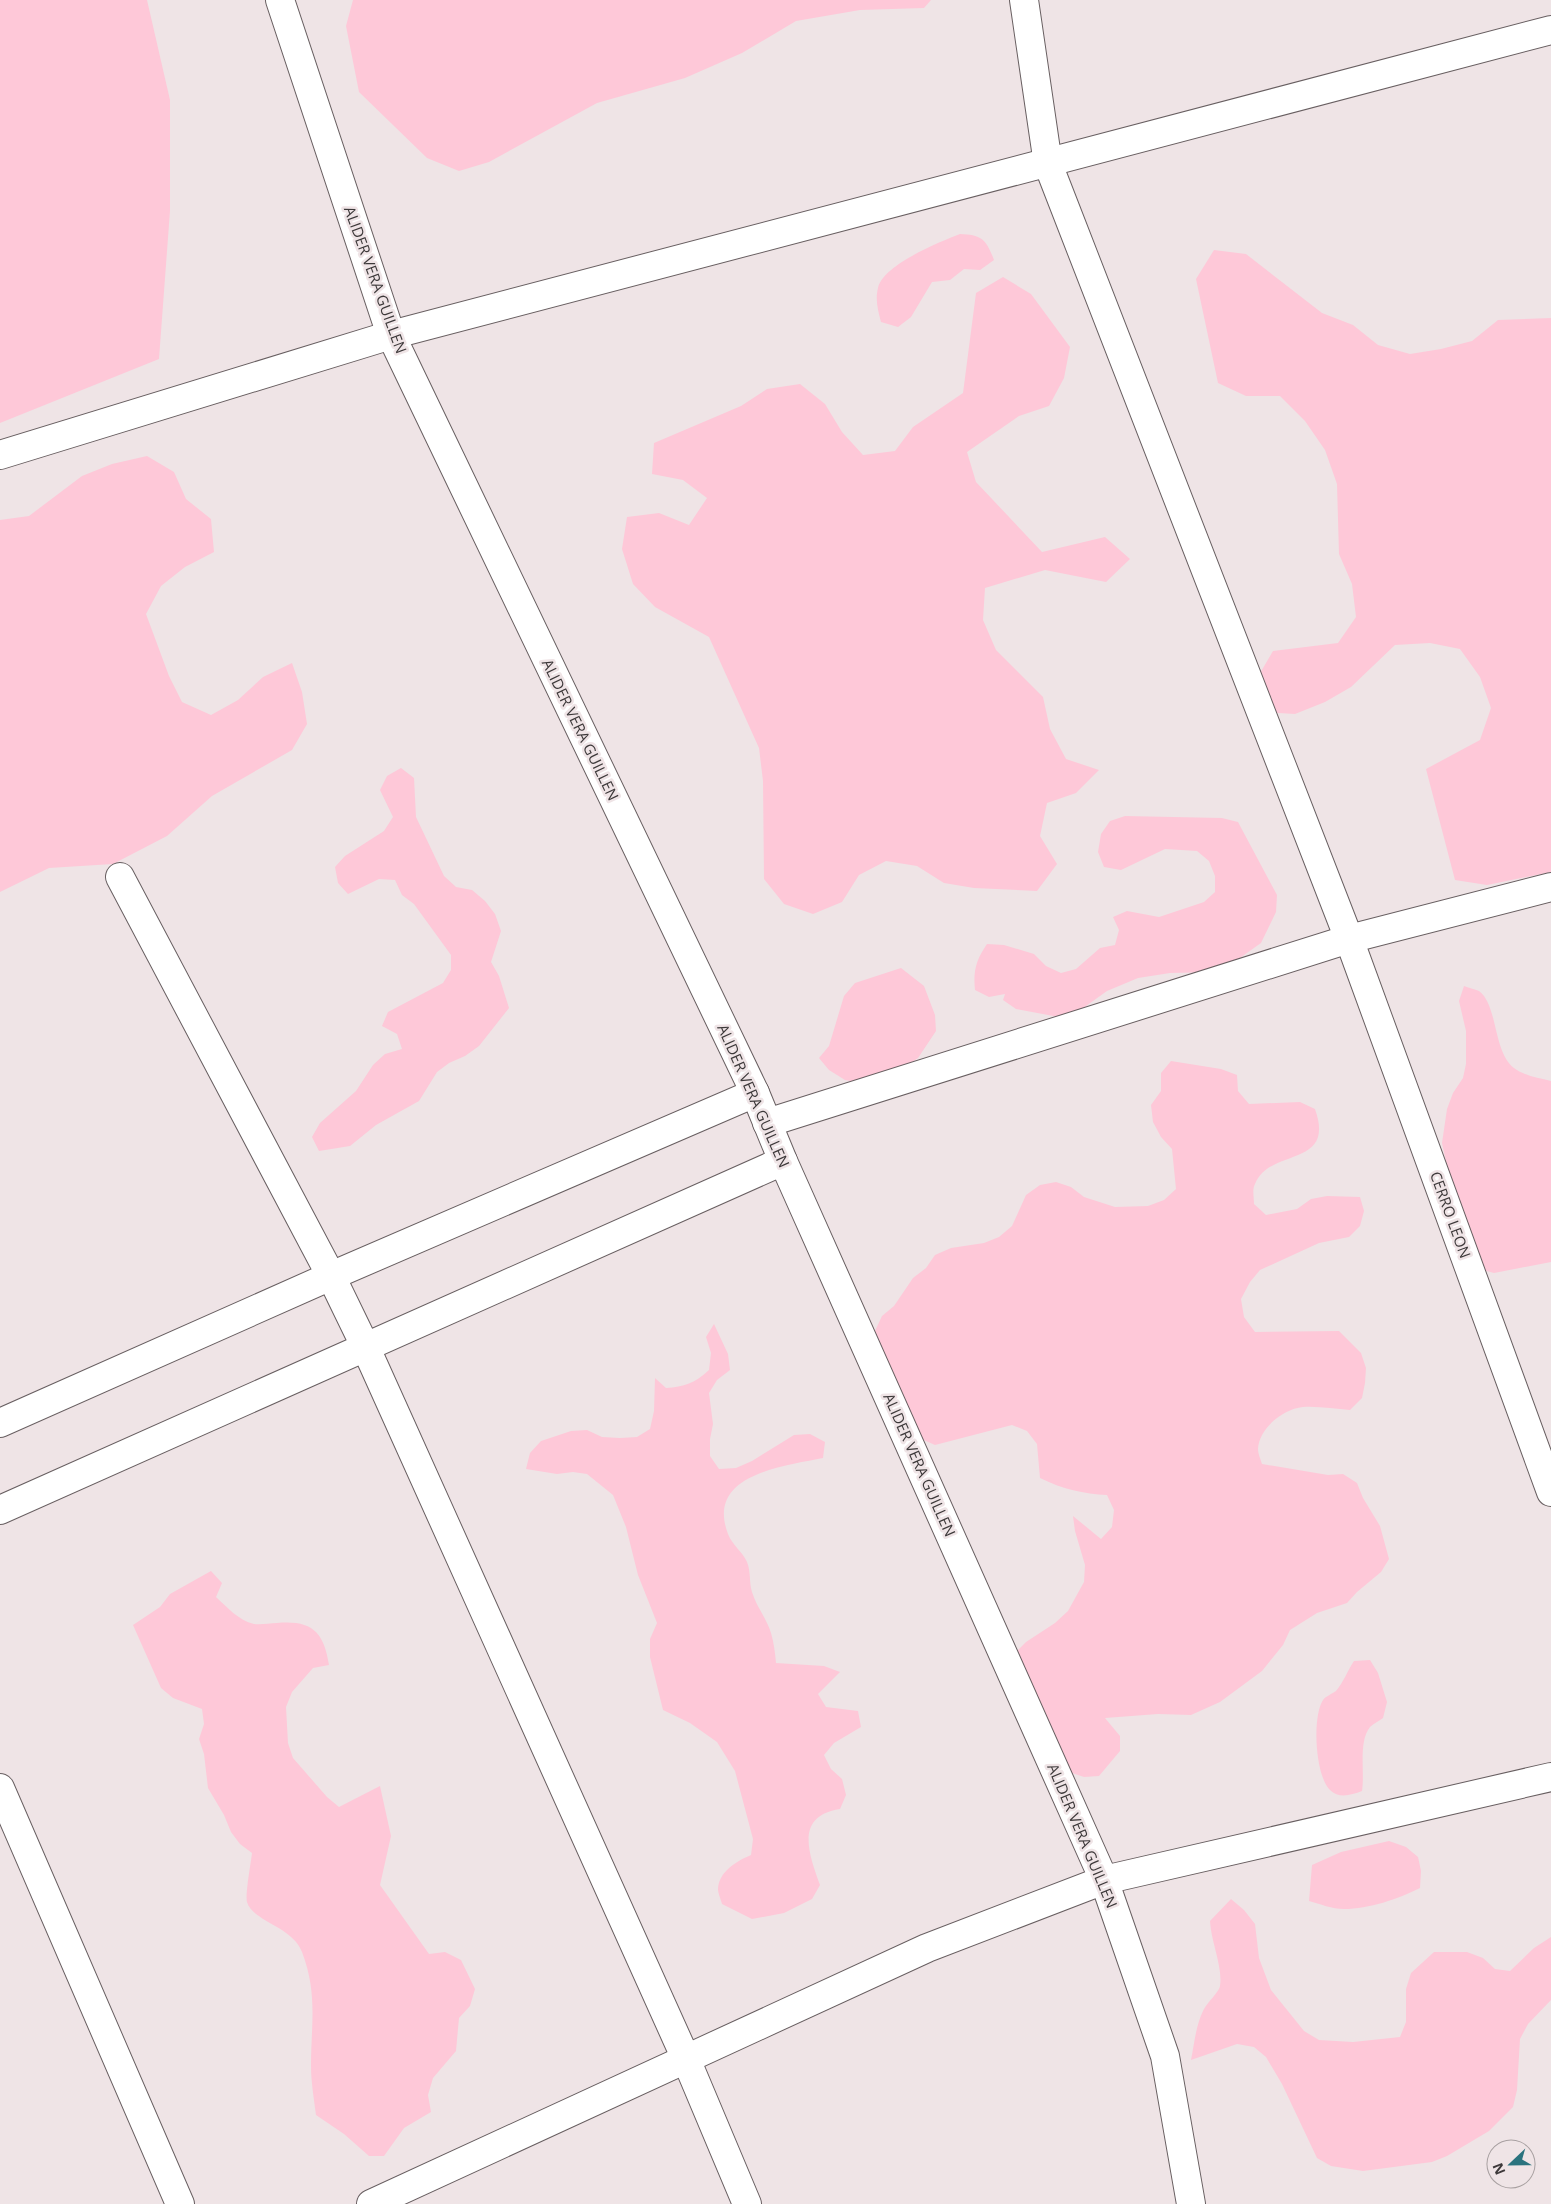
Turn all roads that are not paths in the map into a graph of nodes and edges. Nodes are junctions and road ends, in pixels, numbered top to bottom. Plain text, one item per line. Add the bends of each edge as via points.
1 (280, 0) edge
2 (1024, 0) edge
3 (1551, 30) edge
4 (1048, 164) junction
5 (391, 336) junction
6 (0, 455) edge
7 (120, 878) dead end
8 (1551, 887) edge
9 (1349, 939) junction
10 (755, 1093) junction
11 (767, 1123) junction
12 (783, 1161) junction
13 (331, 1276) junction
14 (365, 1346) junction
15 (0, 1423) edge
16 (1551, 1492) edge
17 (0, 1510) edge
18 (1551, 1777) edge
19 (0, 1788) edge
20 (1104, 1880) junction
21 (686, 2059) junction
22 (180, 2204) edge
23 (372, 2204) edge
24 (747, 2204) edge
25 (1191, 2204) edge

1 - 5 street, ALIDER VERA GUILLEN
2 - 4 street, CERRO LEON
3 - 4 street
4 - 5 street
4 - 9 street, CERRO LEON
5 - 6 street
5 - 10 street, ALIDER VERA GUILLEN
7 - 13 street
8 - 9 street
9 - 11 street
9 - 16 street, CERRO LEON
10 - 11 street, ALIDER VERA GUILLEN
10 - 13 street
11 - 12 street, ALIDER VERA GUILLEN
12 - 14 street
12 - 20 street, ALIDER VERA GUILLEN
13 - 14 street
13 - 15 street
14 - 17 street
14 - 21 street
18 - 20 street
19 - 22 street
20 - 21 street via 927,1948
20 - 25 street, ALIDER VERA GUILLEN via 1165,2056
21 - 23 street
21 - 24 street

